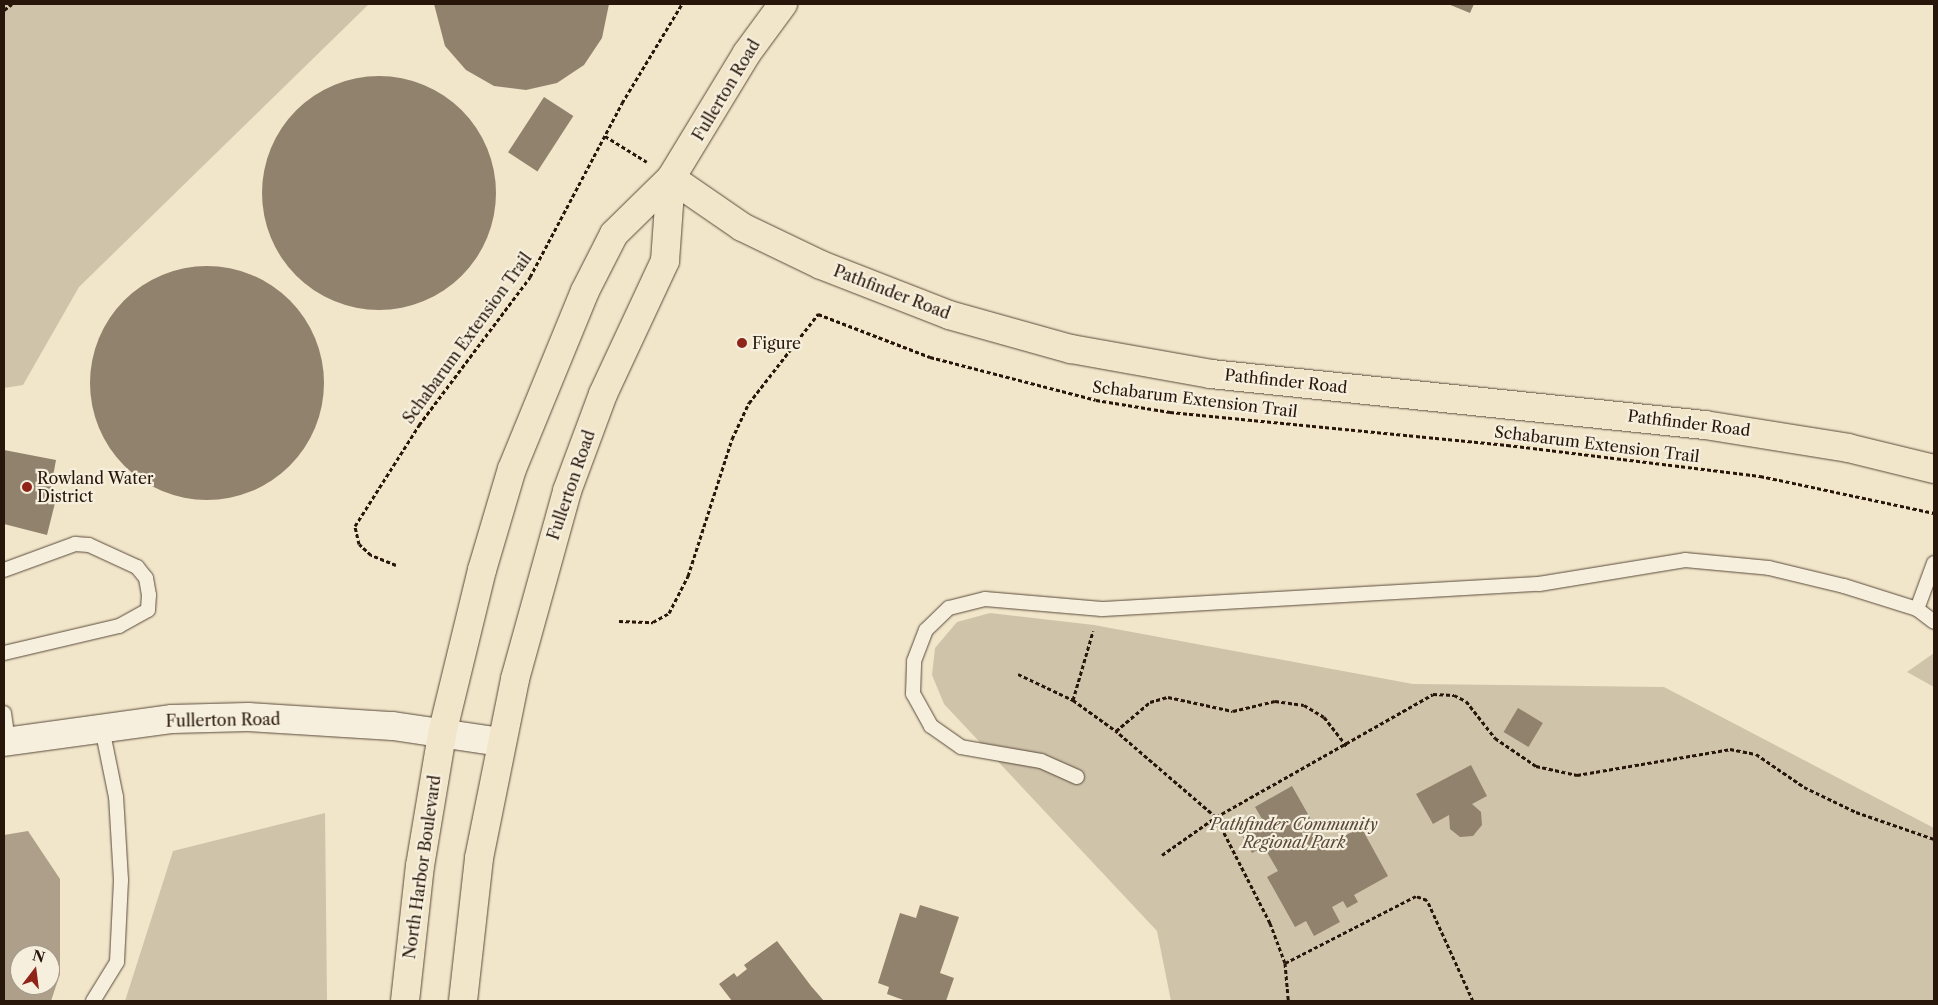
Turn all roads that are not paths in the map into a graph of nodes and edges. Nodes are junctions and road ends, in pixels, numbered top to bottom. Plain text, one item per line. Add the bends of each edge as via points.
1 (783, 4) edge
2 (671, 178) junction
3 (1934, 469) edge
4 (1934, 563) edge
5 (4, 570) edge
6 (1916, 609) junction
7 (1934, 622) edge
8 (4, 653) edge
9 (4, 713) edge
10 (102, 728) junction
11 (442, 734) junction
12 (6, 741) edge
13 (500, 742) junction
14 (1078, 777) dead end
15 (93, 1001) edge
16 (405, 1001) edge
17 (463, 1001) edge

1 - 2 main road, Fullerton Road via 747,53
2 - 3 main road, Pathfinder Road via 742,227 829,268 949,315 1072,349 1202,372 1705,424 1848,448
2 - 11 main road, Fullerton Road via 614,234 550,373 512,469 482,570
2 - 13 main road, Fullerton Road via 665,261 603,394 567,491 536,592
4 - 6 lane
5 - 8 lane via 75,544 89,545 137,567 146,578 149,595 148,610 119,626
6 - 7 lane
6 - 14 lane via 1769,568 1685,560 1539,584 1097,609 985,598 949,608 926,630 914,661 913,694 931,726 962,747 1041,761
9 - 12 lane
10 - 11 street, Fullerton Road via 172,719 248,717 393,726
10 - 12 street, Fullerton Road
10 - 15 lane via 116,797 121,880 117,962
11 - 13 street, Fullerton Road
11 - 16 main road, North Harbor Boulevard via 420,866
13 - 17 main road via 479,858

